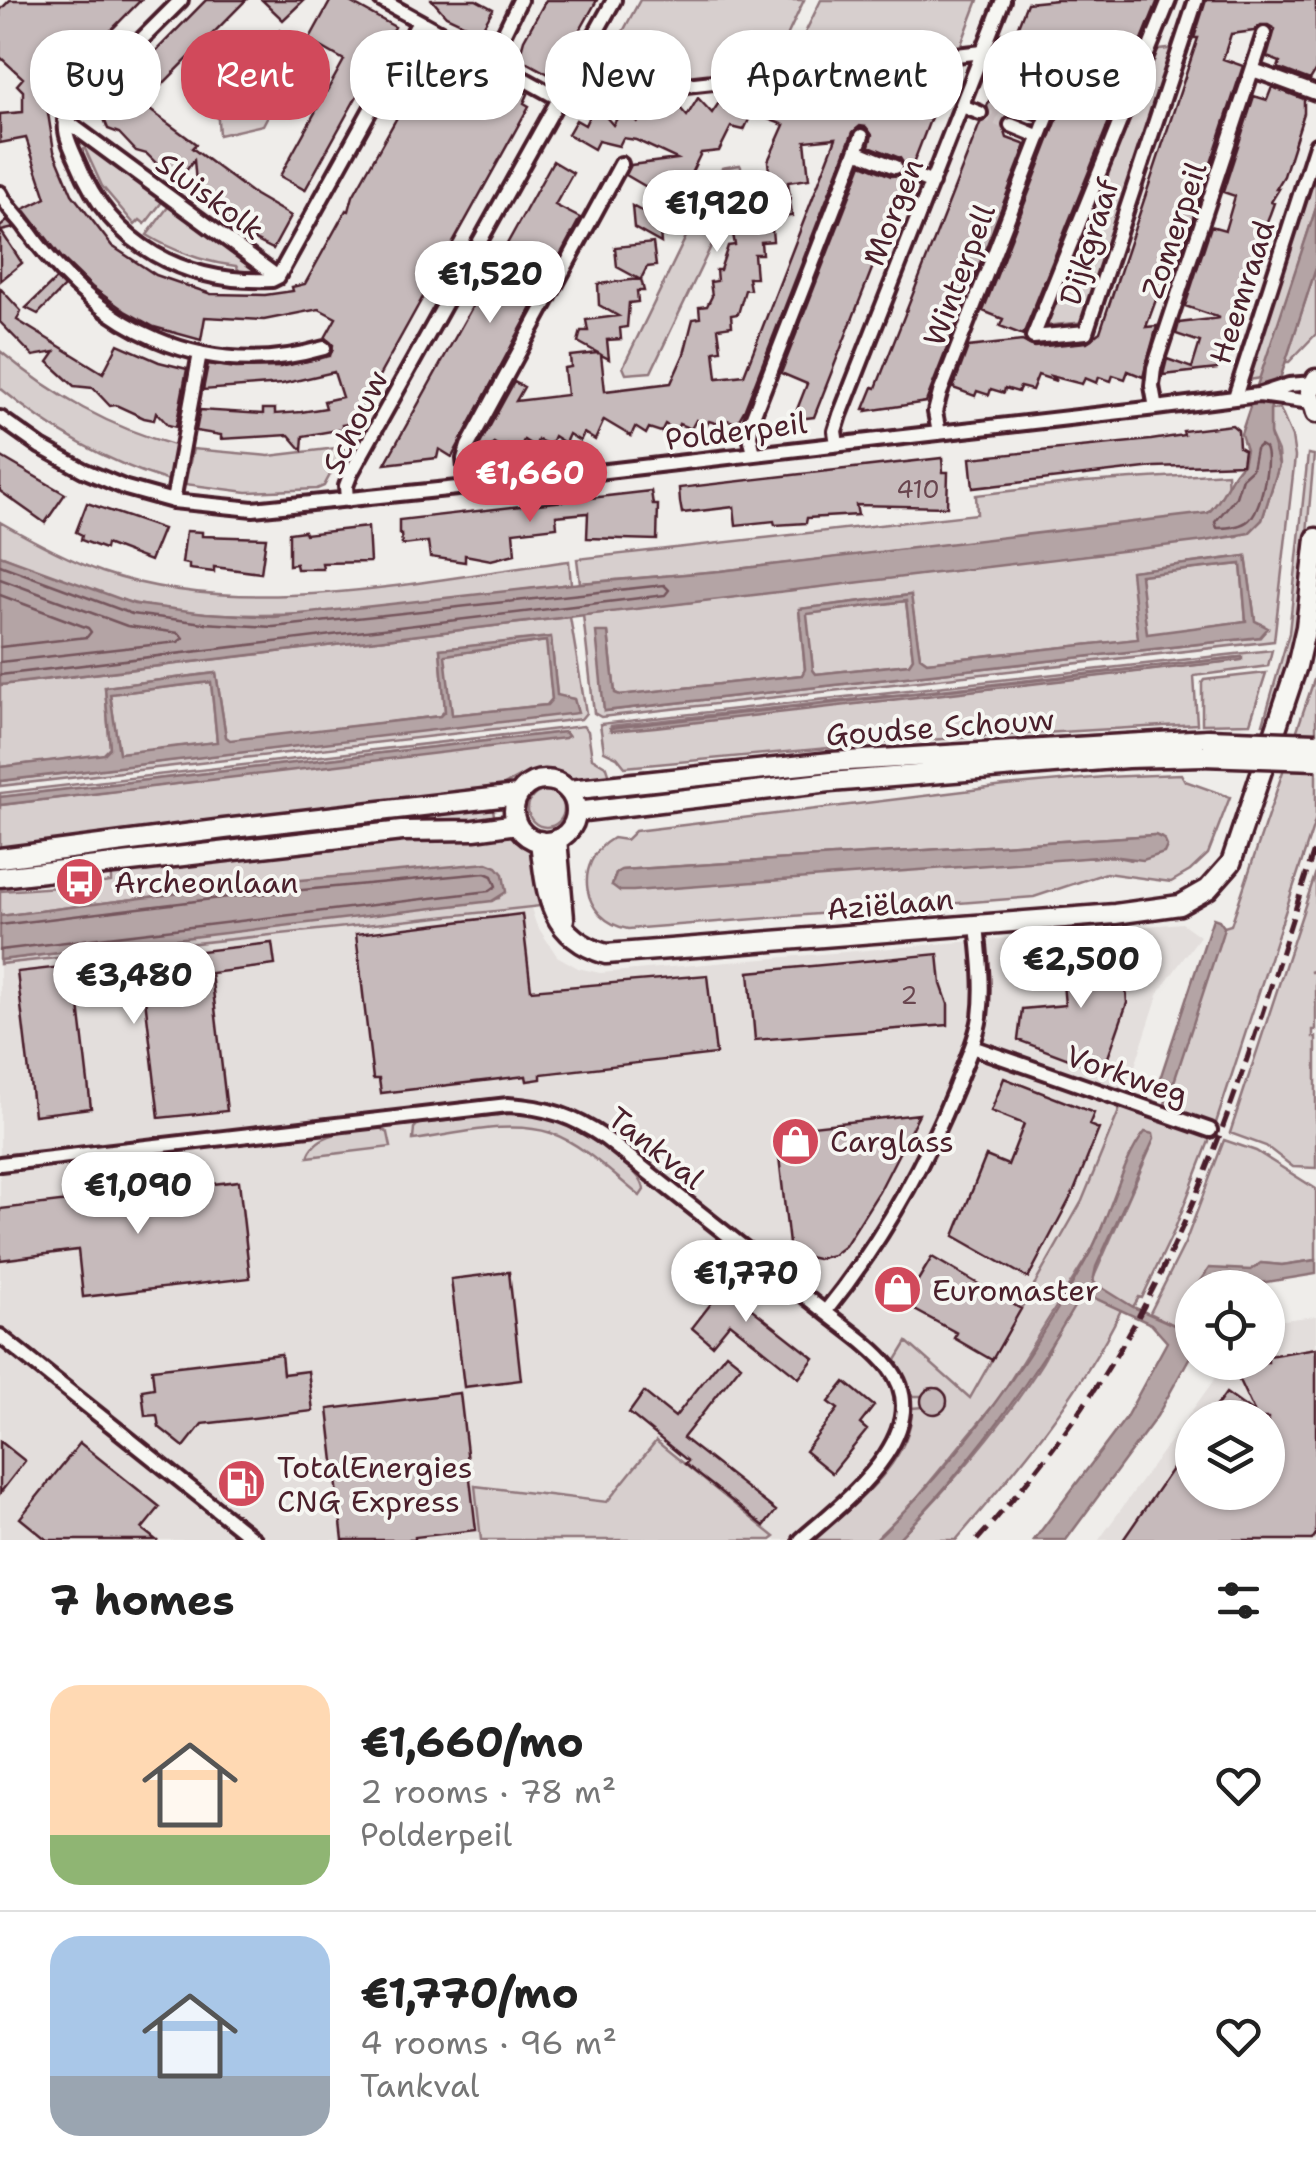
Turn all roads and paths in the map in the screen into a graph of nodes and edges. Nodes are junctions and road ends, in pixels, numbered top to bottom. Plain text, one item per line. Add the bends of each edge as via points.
1 (181, 0) edge
2 (381, 0) edge
3 (520, 0) edge
4 (614, 0) edge
5 (1003, 0) edge
6 (1169, 0) edge
7 (1196, 0) edge
8 (420, 22) junction
9 (152, 30) edge
10 (434, 30) edge
11 (505, 30) edge
12 (598, 30) edge
13 (991, 30) edge
14 (1264, 34) dead end
15 (983, 52) joint
16 (1253, 70) junction
17 (691, 84) edge
18 (1316, 93) edge
19 (963, 103) edge
20 (963, 106) edge
21 (980, 113) tunnel mouth
22 (65, 120) joint
23 (548, 120) edge
24 (957, 120) edge
25 (1047, 120) edge
26 (1011, 125) tunnel mouth
27 (862, 136) dead end
28 (1040, 137) junction
29 (1316, 145) edge
30 (856, 151) junction
31 (621, 164) dead end
32 (896, 167) dead end
33 (911, 174) dead end
34 (932, 183) junction
35 (0, 193) edge
36 (6, 215) edge
37 (278, 277) junction
38 (324, 348) dead end
39 (200, 353) junction
40 (1314, 394) edge
41 (1235, 397) junction
42 (1156, 408) junction
43 (0, 418) edge
44 (939, 433) junction
45 (837, 444) junction
46 (754, 454) junction
47 (467, 487) junction
48 (346, 500) junction
49 (173, 501) junction
50 (1316, 538) edge
51 (1316, 743) edge
52 (1206, 747) junction
53 (1316, 760) edge
54 (568, 790) junction
55 (518, 795) junction
56 (576, 812) junction
57 (517, 824) junction
58 (548, 840) junction
59 (0, 858) edge
60 (0, 877) edge
61 (977, 925) junction
62 (972, 1047) junction
63 (1210, 1130) dead end
64 (0, 1164) edge
65 (825, 1312) junction
66 (0, 1336) edge
67 (255, 1540) edge
68 (801, 1540) edge

1 - 9 street
2 - 8 street
3 - 11 street
4 - 12 street, Schouw
5 - 13 street, Morgen
6 - 7 street, Dijkgraaf via 1032,336 1086,332
8 - 10 street
8 - 37 street, Sluiskolk
14 - 16 street, Zomerpeil
15 - 17 street
15 - 19 street, Morgen
16 - 18 street
16 - 42 street, Zomerpeil via 1154,368
20 - 21 street
22 - 37 street, Sluiskolk
22 - 37 street, Sluiskolk via 92,193 137,243 217,279
23 - 48 street, Schouw via 351,472
24 - 34 street, Morgen
25 - 28 street, Winterpell
26 - 28 street
27 - 30 street
28 - 44 street, Winterpell via 940,393
29 - 41 street, Heemraad
30 - 32 street
30 - 46 street via 752,419
31 - 47 street via 468,446
33 - 34 street
34 - 45 street, Morgen via 840,415
35 - 36 street
36 - 39 street via 24,225 92,302 133,328
38 - 39 street via 254,361
39 - 49 street
40 - 41 street, Polderpeil
41 - 42 street, Polderpeil
42 - 44 street, Polderpeil
43 - 49 street, Polderpeil via 83,470
44 - 45 street, Polderpeil
45 - 46 street, Polderpeil
46 - 47 street, Polderpeil
47 - 48 street, Polderpeil
48 - 49 street, Polderpeil via 253,508
50 - 61 main road, Aziëlaan via 1297,666 1231,863 1218,879 1197,898 1160,910
51 - 52 main road, Goudse Schouw, bridge
52 - 53 main road, Goudse Schouw, bridge
52 - 54 main road, Goudse Schouw via 831,762
52 - 56 main road, Goudse Schouw
54 - 55 main road via 542,780
54 - 56 main road
55 - 57 main road
55 - 59 main road
56 - 58 main road via 569,831
57 - 58 main road via 524,834
57 - 60 main road
58 - 61 main road, Aziëlaan via 547,900 575,941 606,954
61 - 62 street via 982,987
62 - 63 street, Vorkweg
62 - 65 street via 900,1206
64 - 65 street, Tankval via 534,1106 605,1138
65 - 68 street, Tankval via 888,1366 904,1412 885,1457
66 - 67 street

